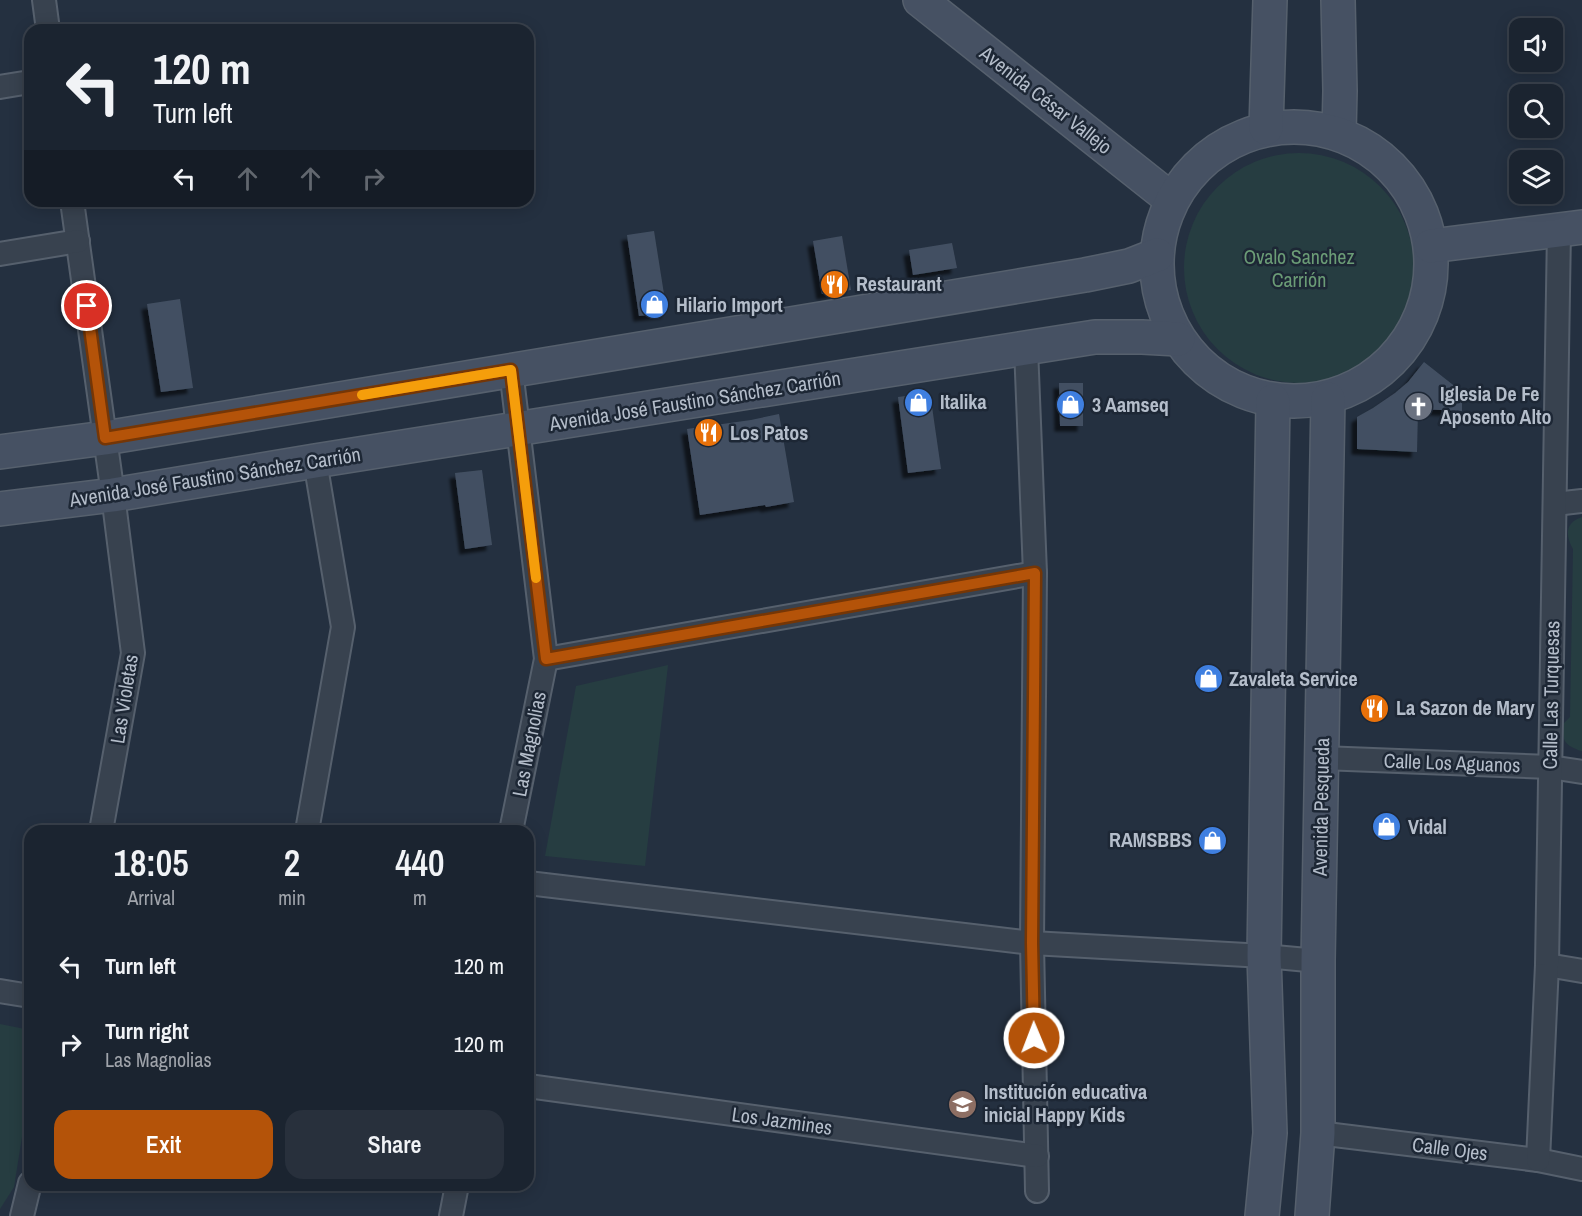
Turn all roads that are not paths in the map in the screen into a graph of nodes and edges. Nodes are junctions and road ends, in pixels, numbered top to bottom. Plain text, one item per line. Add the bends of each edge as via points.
1 (44, 0) edge
2 (920, 0) edge
3 (1270, 0) edge
4 (1338, 0) edge
5 (47, 24) edge
6 (24, 83) edge
7 (0, 87) edge
8 (1266, 128) junction
9 (1339, 133) junction
10 (1172, 200) junction
11 (73, 207) edge
12 (1571, 228) edge
13 (78, 241) junction
14 (1431, 246) junction
15 (0, 254) edge
16 (1157, 255) junction
17 (1178, 339) junction
18 (1026, 348) junction
19 (511, 370) junction
20 (1328, 399) junction
21 (1273, 401) junction
22 (518, 429) junction
23 (105, 438) junction
24 (0, 452) edge
25 (315, 461) junction
26 (114, 495) junction
27 (1582, 501) edge
28 (1555, 504) junction
29 (0, 509) edge
30 (1035, 573) junction
31 (546, 659) junction
32 (1322, 758) junction
33 (1550, 767) junction
34 (1582, 772) edge
35 (102, 825) edge
36 (308, 825) edge
37 (512, 825) edge
38 (534, 885) edge
39 (1032, 943) junction
40 (1264, 956) junction
41 (1318, 961) junction
42 (1546, 965) junction
43 (1582, 971) edge
44 (0, 991) edge
45 (24, 995) edge
46 (534, 1087) edge
47 (1318, 1133) junction
48 (1037, 1156) junction
49 (1538, 1160) junction
50 (1582, 1169) edge
51 (29, 1191) edge
52 (456, 1191) edge
53 (1036, 1191) dead end
54 (24, 1216) edge
55 (451, 1216) edge
56 (1262, 1216) edge
57 (1312, 1216) edge

1 - 5 street
2 - 10 main road, Avenida César Vallejo
3 - 8 main road
4 - 9 main road
6 - 7 street
8 - 9 main road via 1303,126
8 - 10 main road via 1228,142 1195,167
9 - 14 main road via 1390,165 1410,189
10 - 16 main road via 1161,227
11 - 13 street, Las Violetas
12 - 14 main road
12 - 28 street, Calle Las Turquesas
13 - 15 street
13 - 23 street, Las Violetas
14 - 20 main road via 1430,287 1413,333 1396,358 1365,383
16 - 17 main road via 1165,313
16 - 19 main road via 1129,266 1085,275
17 - 18 main road, Avenida José Faustino Sánchez Carrión via 1095,337
17 - 21 main road via 1219,380
18 - 22 main road, Avenida José Faustino Sánchez Carrión
18 - 30 street
19 - 22 street, Las Magnolias
19 - 23 main road
20 - 21 main road
20 - 32 main road, Avenida Pesqueda
21 - 40 main road
22 - 25 main road, Avenida José Faustino Sánchez Carrión
22 - 31 street, Las Magnolias
23 - 24 main road
23 - 26 street, Las Violetas
25 - 26 main road, Avenida José Faustino Sánchez Carrión
25 - 36 street via 343,627
26 - 29 main road, Avenida José Faustino Sánchez Carrión
26 - 35 street, Las Violetas via 133,653
27 - 28 street
28 - 33 street, Calle Las Turquesas
30 - 31 street
30 - 39 street
31 - 37 street, Las Magnolias
32 - 33 street, Calle Los Aguanos
32 - 41 main road, Avenida Pesqueda
33 - 34 street, Calle Los Aguanos
33 - 42 street, Calle Las Turquesas
38 - 39 street
39 - 40 street
39 - 48 street
40 - 41 street
40 - 56 main road via 1270,1133
41 - 47 main road, Avenida Pesqueda
42 - 43 street
42 - 49 street, Calle Las Turquesas
44 - 45 street
46 - 48 street, Los Jazmines
47 - 49 street, Calle Ojes
47 - 57 main road, Avenida Pesqueda
48 - 53 street
49 - 50 street, Calle Ojes
51 - 54 street
52 - 55 street

